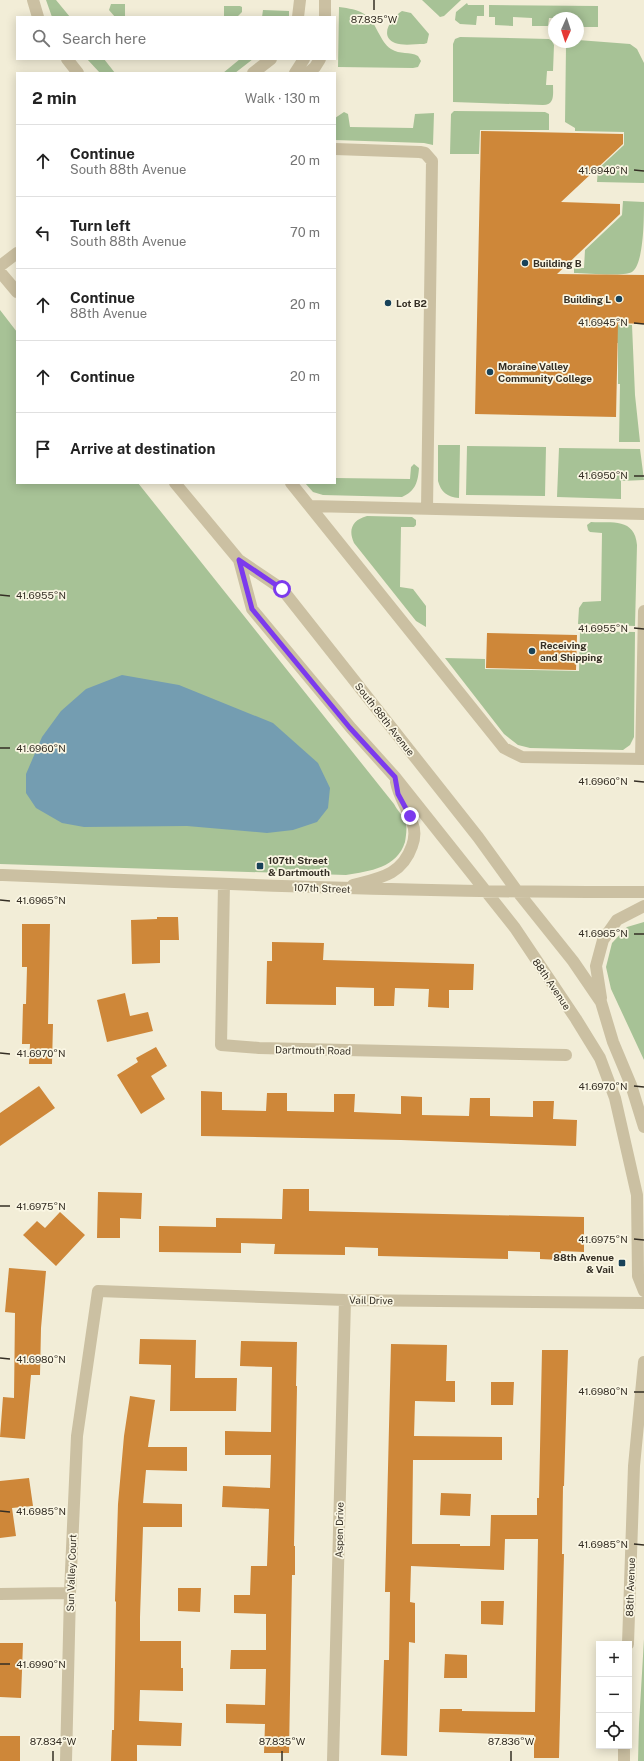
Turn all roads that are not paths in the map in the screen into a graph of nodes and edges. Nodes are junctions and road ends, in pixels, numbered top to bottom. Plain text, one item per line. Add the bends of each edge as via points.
1 (33, 0) edge
2 (300, 0) edge
3 (325, 0) edge
4 (38, 16) edge
5 (299, 16) edge
6 (325, 16) edge
7 (68, 60) edge
8 (270, 60) edge
9 (304, 60) edge
10 (319, 60) edge
11 (77, 72) edge
12 (254, 72) edge
13 (296, 72) edge
14 (309, 72) edge
15 (336, 149) edge
16 (16, 254) edge
17 (0, 266) edge
18 (0, 272) edge
19 (16, 291) edge
20 (176, 484) edge
21 (292, 484) edge
22 (310, 506) junction
23 (427, 509) junction
24 (644, 514) edge
25 (239, 560) junction
26 (644, 611) edge
27 (643, 706) edge
28 (350, 728) joint
29 (642, 759) edge
30 (395, 777) junction
31 (0, 875) edge
32 (224, 884) junction
33 (341, 889) junction
34 (517, 891) junction
35 (486, 892) junction
36 (644, 892) edge
37 (644, 906) edge
38 (601, 1002) junction
39 (566, 1055) dead end
40 (644, 1128) edge
41 (98, 1291) joint
42 (644, 1291) edge
43 (345, 1300) junction
44 (644, 1303) edge
45 (644, 1362) edge
46 (643, 1382) edge
47 (70, 1593) junction
48 (0, 1594) edge
49 (628, 1641) edge
50 (624, 1749) edge
51 (66, 1761) edge
52 (333, 1761) edge
53 (624, 1761) edge

1 - 4 street
2 - 5 street
3 - 6 street
7 - 11 street
8 - 12 street
9 - 13 street
10 - 14 street
15 - 23 street via 420,152 425,153 432,161
16 - 17 street
18 - 19 street
20 - 25 street, South 88th Avenue
21 - 22 street
22 - 23 street
22 - 29 street via 504,748 522,756
23 - 24 street
25 - 28 street, South 88th Avenue via 252,609
25 - 34 street, South 88th Avenue via 282,589 478,837
26 - 27 street
27 - 29 street
28 - 30 street, 88th Avenue
30 - 33 street via 398,794 413,824 410,853 405,862 389,875
30 - 35 street, 88th Avenue
31 - 32 street, 107th Street
32 - 33 street, 107th Street
32 - 39 street, Dartmouth Road via 221,1045
33 - 35 street, 107th Street
34 - 35 street, 107th Street
34 - 36 street, 107th Street
34 - 38 street via 547,927
35 - 42 street, 88th Avenue via 518,934 600,1058 615,1098 637,1195 638,1276
37 - 38 street via 617,920 604,940 596,966
38 - 40 street
41 - 43 street, Vail Drive
41 - 47 street, Sun Valley Court via 77,1436
43 - 44 street, Vail Drive
43 - 52 street, Aspen Drive
45 - 46 street, 88th Avenue
46 - 49 street, 88th Avenue via 634,1466
47 - 48 street
47 - 51 street, Sun Valley Court
50 - 53 street

